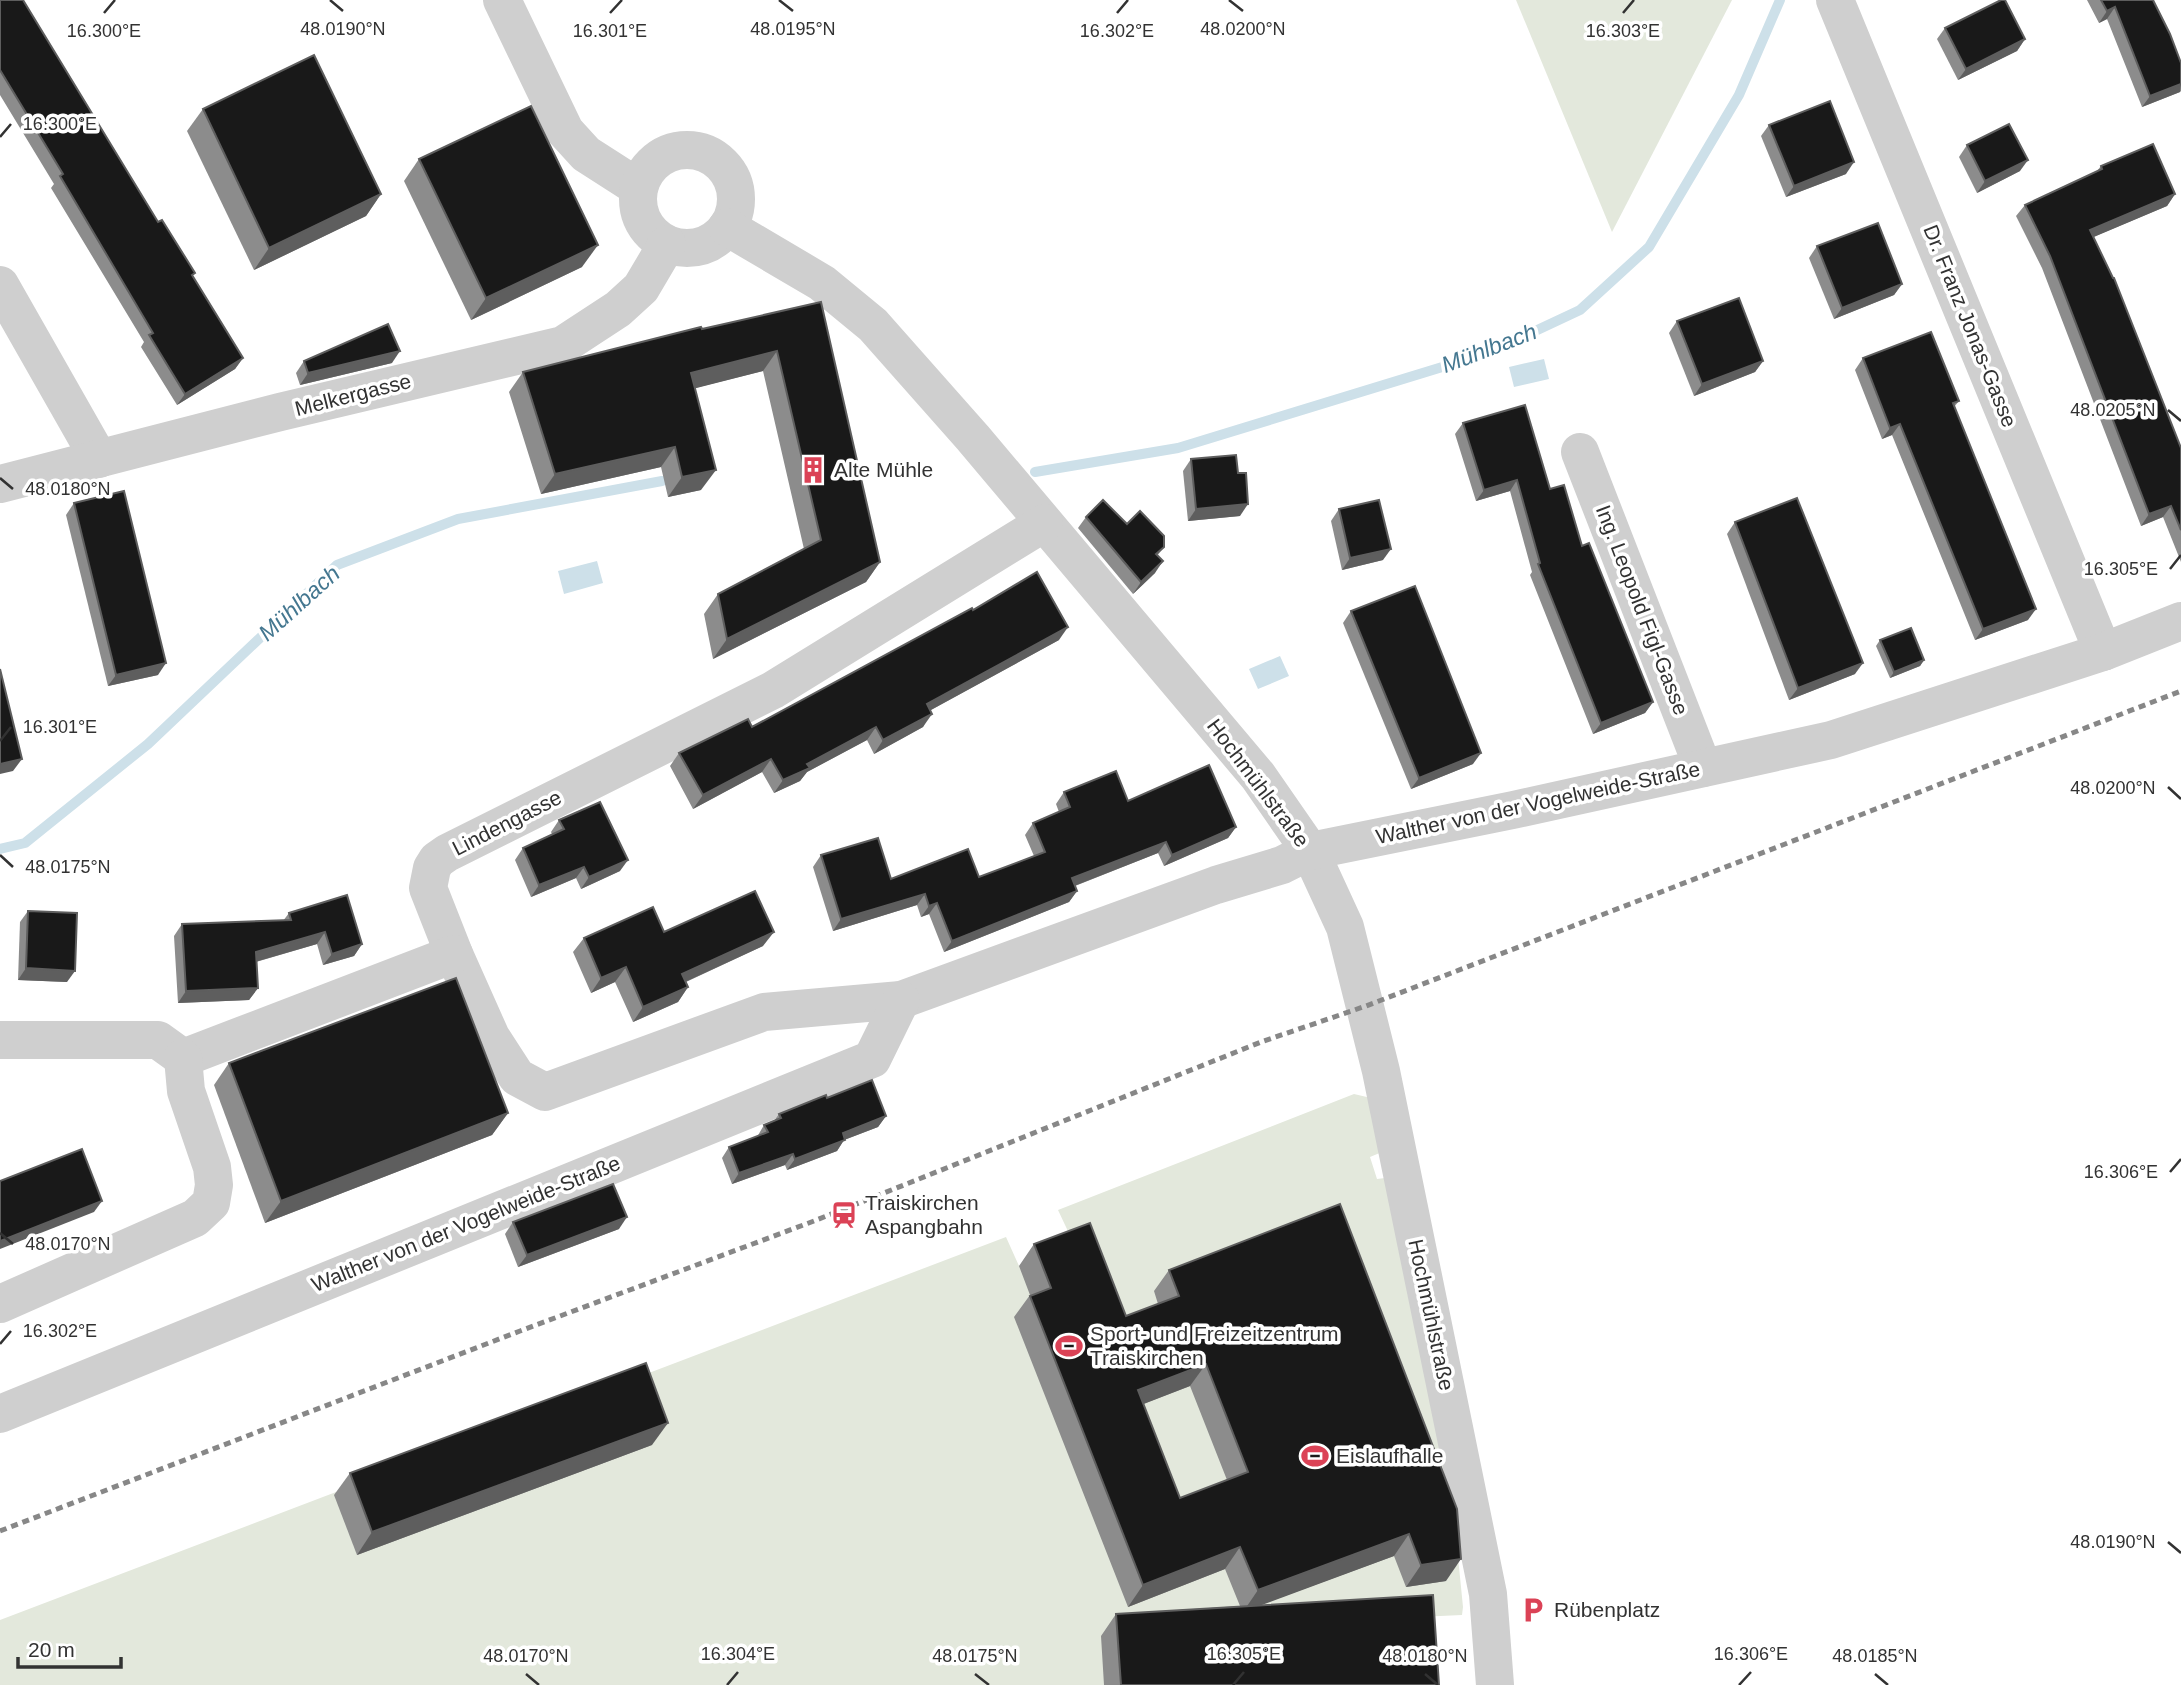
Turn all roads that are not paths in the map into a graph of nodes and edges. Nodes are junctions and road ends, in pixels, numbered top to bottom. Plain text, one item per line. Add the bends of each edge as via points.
1 (502, 0) edge
2 (1835, 0) edge
3 (639, 188) junction
4 (727, 227) junction
5 (667, 244) junction
6 (0, 285) edge
7 (1580, 452) dead end
8 (99, 458) junction
9 (0, 484) edge
10 (1044, 523) junction
11 (2181, 621) edge
12 (2103, 652) junction
13 (1703, 768) junction
14 (1310, 851) junction
15 (454, 954) junction
16 (901, 1000) junction
17 (0, 1040) edge
18 (183, 1058) junction
19 (0, 1304) edge
20 (0, 1414) edge
21 (1495, 1685) edge

1 - 3 street via 565,131 586,153
2 - 12 street, Dr. Franz Jonas-Gasse
3 - 4 street via 654,162 668,153 699,151 720,163 733,182 734,213
3 - 5 street via 643,221
4 - 5 street via 701,246
4 - 10 street, Hochmühlstraße via 822,284 873,325
5 - 8 street, Melkergasse via 641,288 563,345
6 - 8 street
7 - 13 street, Ing. Leopold Figl-Gasse
8 - 9 street, Melkergasse
10 - 14 street, Hochmühlstraße via 1258,776
10 - 15 street, Lindengasse via 773,690 437,860 428,888
11 - 12 street, Walther von der Vogelweide-Straße
12 - 13 street, Walther von der Vogelweide-Straße via 1831,740
13 - 14 street, Walther von der Vogelweide-Straße
14 - 16 street, Walther von der Vogelweide-Straße via 1282,865
14 - 21 street, Hochmühlstraße via 1345,926 1381,1071 1488,1594
15 - 16 street, Walther von der Vogelweide-Straße via 491,1037 517,1077 545,1092 764,1012
15 - 18 street
16 - 20 street, Walther von der Vogelweide-Straße via 872,1059
17 - 18 street via 158,1041
18 - 19 street via 186,1091 212,1167 211,1203 195,1218

